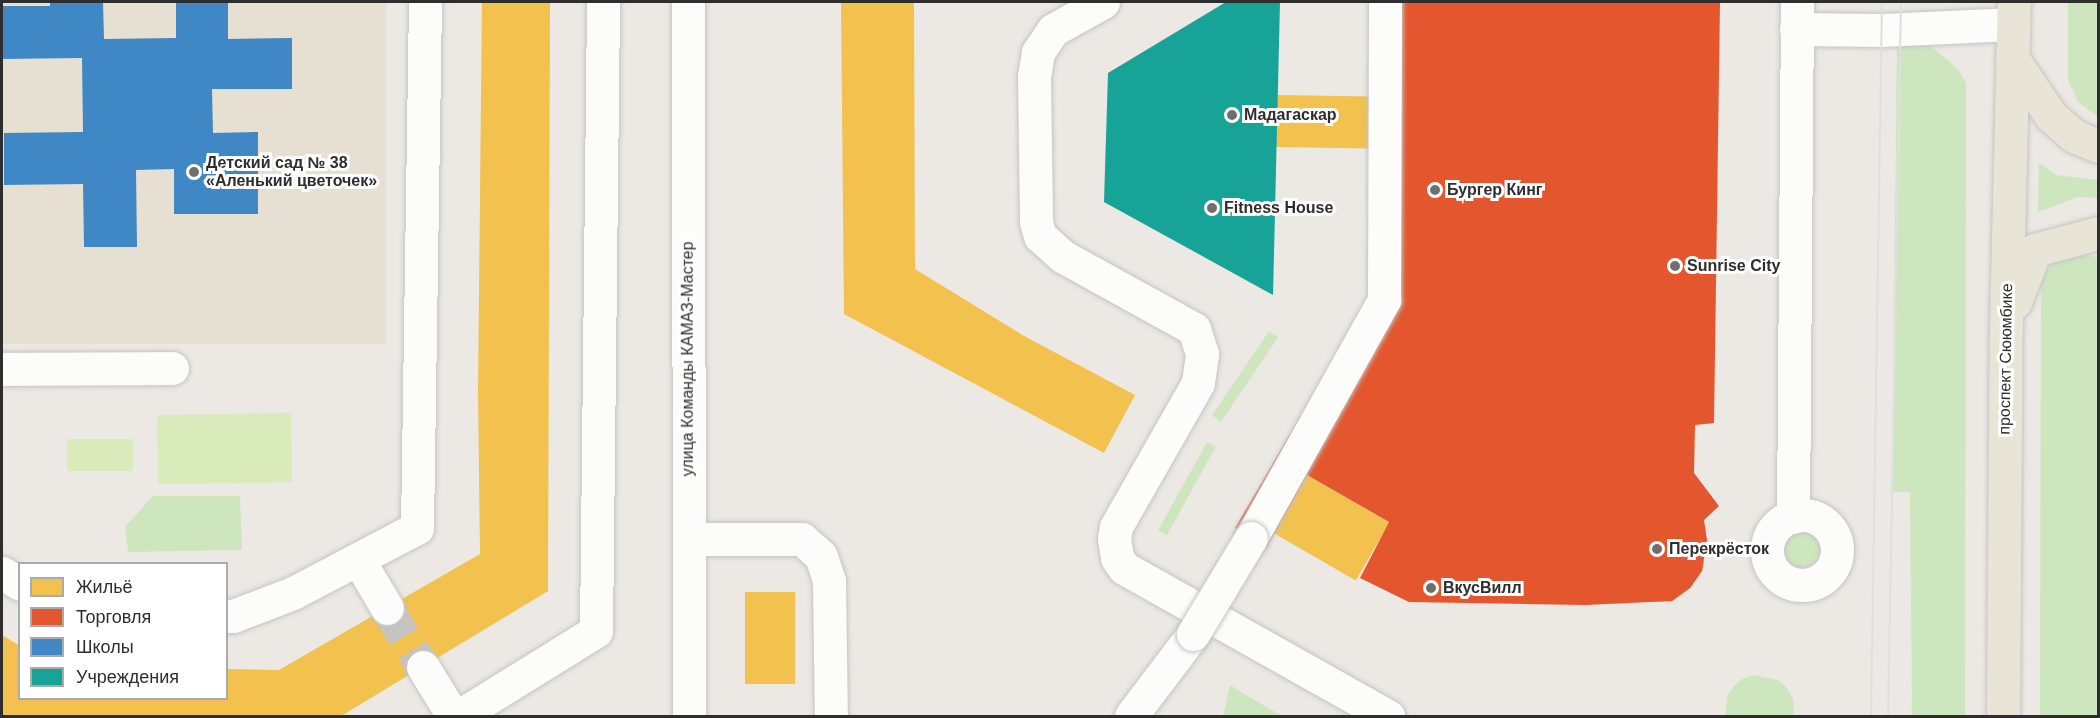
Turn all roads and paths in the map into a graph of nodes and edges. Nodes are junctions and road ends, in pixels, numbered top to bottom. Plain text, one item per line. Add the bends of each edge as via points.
1 (425, 2) edge
2 (603, 2) edge
3 (688, 2) edge
4 (1103, 2) edge
5 (1384, 2) edge
6 (2014, 13) edge
7 (1796, 15) edge
8 (2012, 58) junction
9 (2098, 146) edge
10 (2098, 233) edge
11 (2006, 323) junction
12 (172, 368) dead end
13 (2, 369) edge
14 (1793, 517) dead end
15 (688, 539) junction
16 (358, 559) junction
17 (2, 573) edge
18 (18, 583) edge
19 (387, 608) tunnel mouth
20 (228, 616) edge
21 (423, 667) tunnel mouth
22 (453, 717) edge
23 (459, 717) edge
24 (689, 717) edge
25 (831, 717) edge
26 (1131, 717) edge
27 (1388, 717) edge
28 (2003, 717) edge

1 - 16 street via 417,528
2 - 23 street via 596,631
3 - 15 street, улица Команды КАМАЗ-Мастер
4 - 27 street via 1053,30 1038,52 1034,76 1036,222 1040,236 1062,256 1194,329 1202,354 1198,383 1116,527 1117,558 1124,568
5 - 26 street, bridge via 1384,300 1193,634
6 - 7 street via 1882,30
6 - 8 main road, проспект Сююмбике
7 - 14 street
8 - 9 main road via 2051,116 2074,136
8 - 11 main road, проспект Сююмбике
10 - 11 main road via 2035,250
11 - 28 main road, проспект Сююмбике
12 - 13 street
15 - 24 street, улица Команды КАМАЗ-Мастер
15 - 25 street via 802,539 821,556 829,581
16 - 19 street
16 - 20 street via 293,593
17 - 18 street
21 - 22 street

